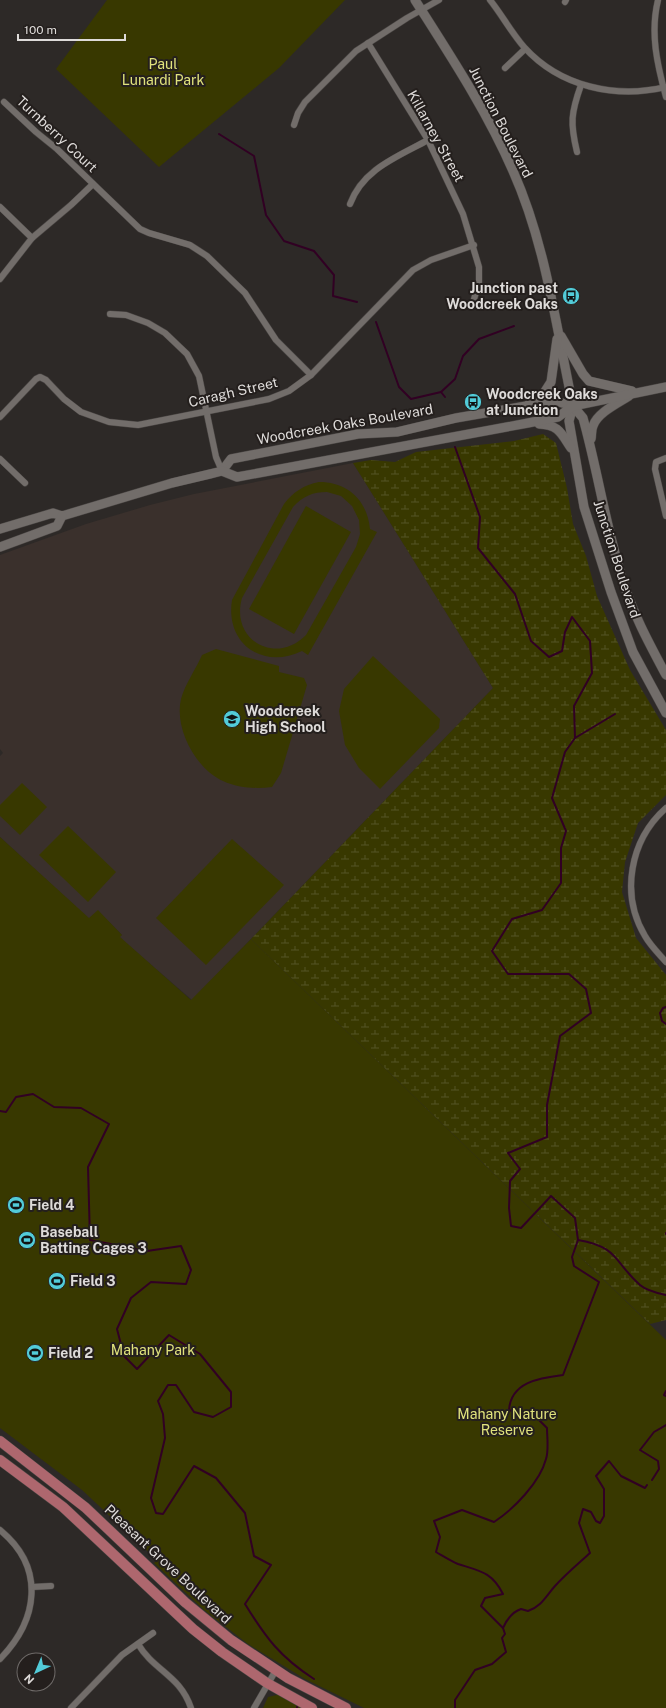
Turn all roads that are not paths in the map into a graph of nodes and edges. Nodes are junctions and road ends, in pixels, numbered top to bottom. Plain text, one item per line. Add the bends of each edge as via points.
1 (415, 0) edge
2 (439, 0) edge
3 (490, 0) edge
4 (658, 0) edge
5 (421, 10) junction
6 (368, 42) junction
7 (525, 49) junction
8 (505, 68) dead end
9 (581, 85) junction
10 (665, 87) edge
11 (666, 97) edge
12 (4, 102) dead end
13 (294, 125) dead end
14 (428, 140) junction
15 (577, 152) dead end
16 (93, 184) junction
17 (350, 204) dead end
18 (0, 207) edge
19 (32, 238) junction
20 (474, 245) junction
21 (0, 279) edge
22 (472, 306) dead end
23 (110, 314) dead end
24 (558, 330) junction
25 (311, 375) junction
26 (666, 387) edge
27 (635, 392) junction
28 (525, 406) junction
29 (573, 406) junction
30 (206, 412) junction
31 (0, 417) edge
32 (528, 423) junction
33 (591, 444) junction
34 (574, 452) junction
35 (666, 458) edge
36 (0, 459) edge
37 (222, 472) junction
38 (25, 483) dead end
39 (62, 516) junction
40 (666, 516) edge
41 (0, 529) edge
42 (0, 547) edge
43 (666, 675) edge
44 (666, 713) edge
45 (665, 810) edge
46 (666, 962) edge
47 (0, 1442) edge
48 (0, 1460) edge
49 (0, 1530) edge
50 (51, 1586) dead end
51 (32, 1587) junction
52 (153, 1633) dead end
53 (138, 1644) junction
54 (0, 1659) edge
55 (276, 1670) junction
56 (267, 1683) junction
57 (71, 1708) edge
58 (191, 1708) edge
59 (254, 1708) edge
60 (312, 1708) edge
61 (346, 1708) edge

1 - 5 main road, Junction Boulevard
2 - 5 street
3 - 7 street
4 - 10 street via 654,42
5 - 6 street
5 - 24 main road, Junction Boulevard via 468,85 513,171 541,252
6 - 13 street via 305,102
6 - 14 street, Killarney Street
7 - 8 street
7 - 9 street via 551,69
9 - 10 street via 629,93
9 - 15 street via 572,118
10 - 11 street
12 - 16 street, Turnberry Court
14 - 17 street via 372,172 360,184
14 - 20 street, Killarney Street via 456,197
16 - 19 street
16 - 25 street, Turnberry Court via 140,228 190,246 207,256 246,293 276,340
18 - 19 street
19 - 21 street
20 - 22 street, Killarney Street via 480,275
20 - 25 street, Caragh Street via 431,260 413,270
23 - 30 street via 126,315 148,323 187,354 195,367
24 - 27 main road via 589,381
24 - 28 main road via 552,382 544,393
24 - 29 main road, Junction Boulevard
25 - 30 street, Caragh Street via 276,397
26 - 27 main road, Woodcreek Oaks Boulevard
27 - 29 main road, Woodcreek Oaks Boulevard
27 - 33 main road via 595,421
28 - 29 main road, Woodcreek Oaks Boulevard via 555,400
28 - 37 main road, Woodcreek Oaks Boulevard via 396,432 358,434 231,459
29 - 32 main road, Woodcreek Oaks Boulevard via 558,417
29 - 33 main road, Junction Boulevard via 583,418
29 - 34 main road, Junction Boulevard via 569,421
30 - 31 street, Caragh Street via 138,425 109,422 81,412 40,377
30 - 37 street
32 - 34 main road via 552,425 561,432
32 - 37 main road, Woodcreek Oaks Boulevard via 237,477
33 - 43 main road, Junction Boulevard via 605,516 623,582 634,611
34 - 44 main road, Junction Boulevard via 584,507 632,652
35 - 40 street via 656,462 655,469
36 - 38 street
37 - 39 main road, Woodcreek Oaks Boulevard via 172,483
39 - 41 main road, Woodcreek Oaks Boulevard via 53,513
39 - 42 main road, Woodcreek Oaks Boulevard via 57,526
45 - 46 street via 654,820 642,838 634,857 630,883 639,925
47 - 55 main road, Pleasant Grove Boulevard via 86,1508 210,1623
48 - 56 main road, Pleasant Grove Boulevard via 63,1507 193,1629
49 - 51 street via 11,1539 23,1556
50 - 51 street
51 - 54 street via 25,1625 14,1644
52 - 53 street
53 - 57 street via 122,1655
53 - 58 street via 151,1661 181,1686
55 - 56 street
55 - 61 main road, Pleasant Grove Boulevard
56 - 59 street
56 - 60 main road, Pleasant Grove Boulevard

